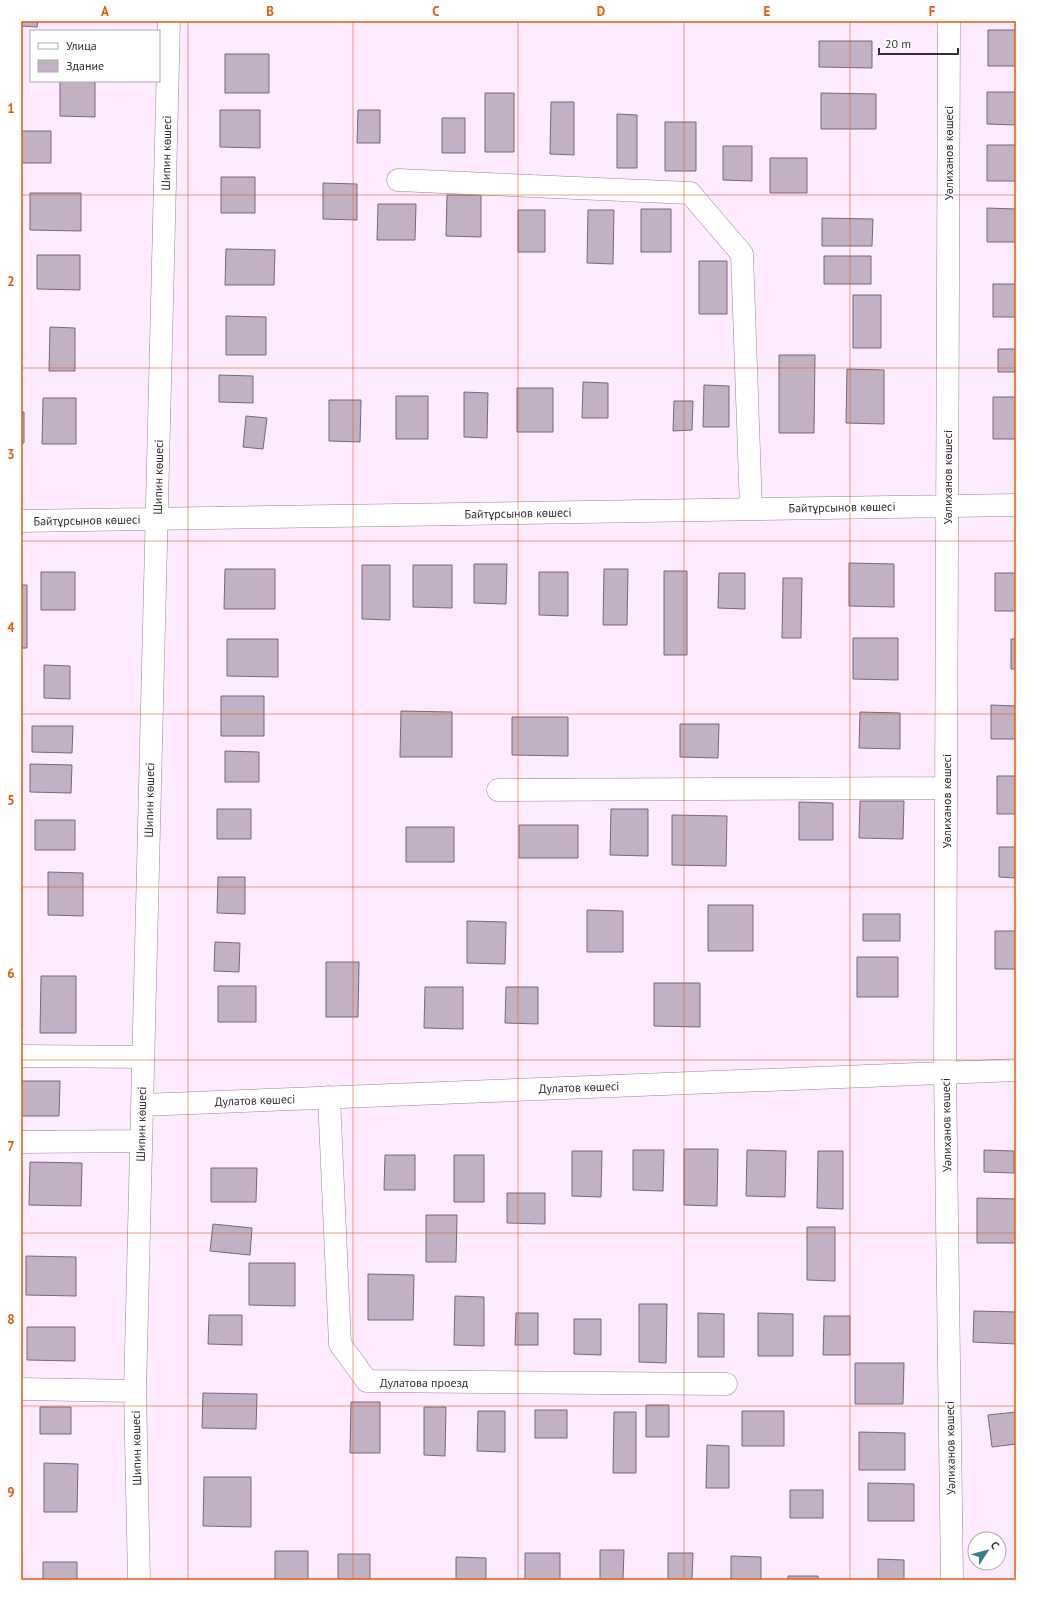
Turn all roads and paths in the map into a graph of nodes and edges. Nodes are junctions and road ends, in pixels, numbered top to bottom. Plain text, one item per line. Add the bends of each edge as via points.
1 (169, 21) edge
2 (949, 21) edge
3 (398, 180) dead end
4 (1016, 505) edge
5 (947, 506) junction
6 (751, 509) junction
7 (156, 519) junction
8 (21, 521) edge
9 (946, 788) junction
10 (498, 790) dead end
11 (21, 1056) edge
12 (143, 1057) junction
13 (1016, 1070) edge
14 (945, 1073) junction
15 (329, 1097) junction
16 (142, 1104) junction
17 (141, 1141) junction
18 (21, 1142) edge
19 (726, 1384) dead end
20 (21, 1389) edge
21 (135, 1391) junction
22 (139, 1580) edge
23 (952, 1580) edge

1 - 7 street, Шипин көшесі
2 - 5 street, Уәлиханов көшесі
3 - 6 street via 690,193 742,254
4 - 5 street, Байтұрсынов көшесі
5 - 6 street, Байтұрсынов көшесі
5 - 9 street, Уәлиханов көшесі
6 - 7 street, Байтұрсынов көшесі
7 - 8 street, Байтұрсынов көшесі
7 - 12 street, Шипин көшесі
9 - 10 street
9 - 14 street, Уәлиханов көшесі
11 - 12 street
12 - 16 street, Шипин көшесі
13 - 14 street, Дулатов көшесі
14 - 15 street, Дулатов көшесі
14 - 23 street, Уәлиханов көшесі
15 - 16 street, Дулатов көшесі
15 - 19 street, Дулатова проезд via 340,1344 367,1381
16 - 17 street, Шипин көшесі
17 - 18 street
17 - 21 street, Шипин көшесі
20 - 21 street
21 - 22 street, Шипин көшесі

